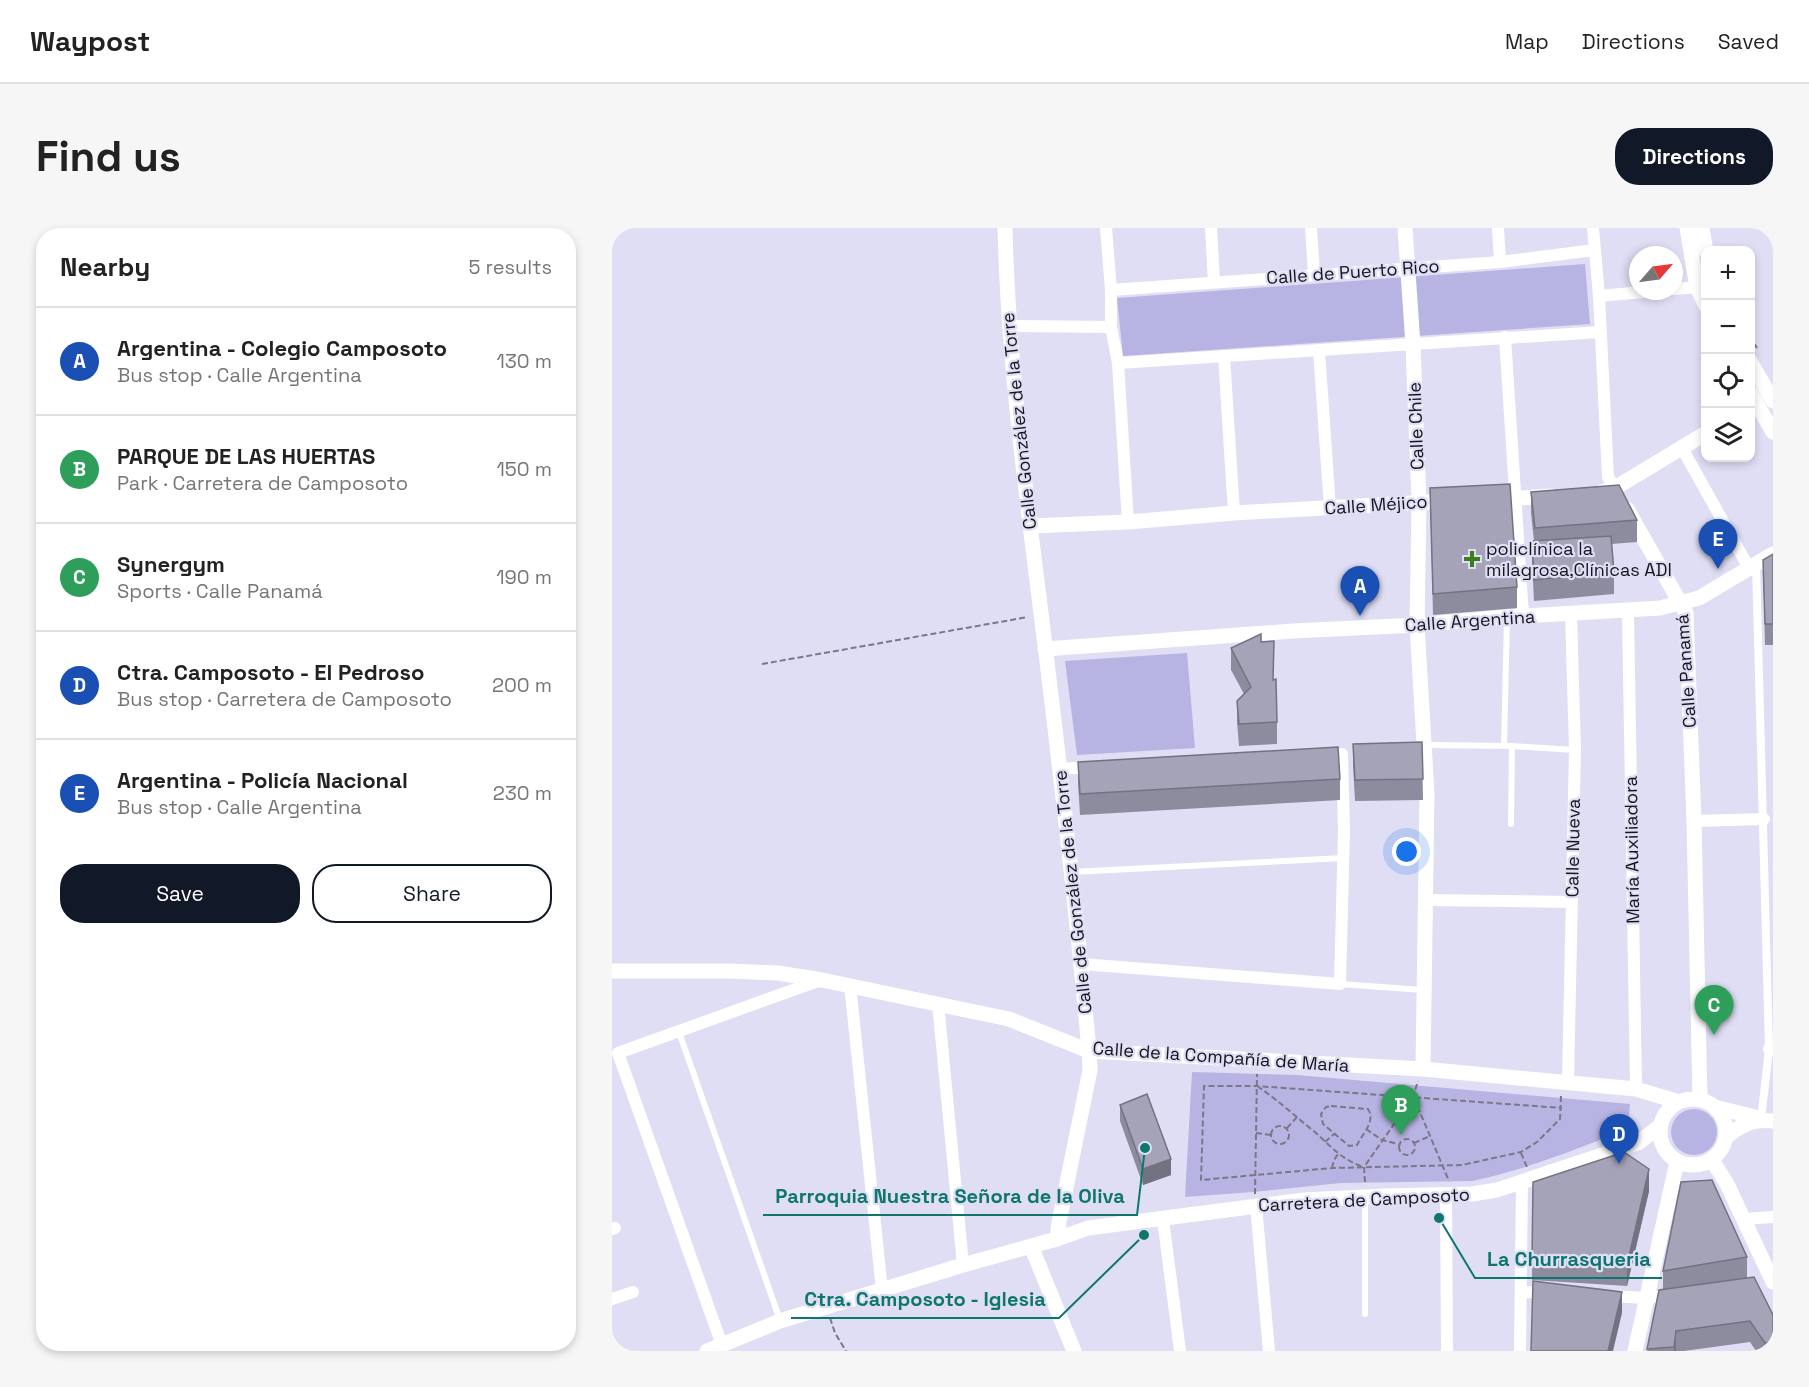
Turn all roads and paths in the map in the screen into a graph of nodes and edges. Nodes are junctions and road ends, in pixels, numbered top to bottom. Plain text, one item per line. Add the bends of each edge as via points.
1 (1005, 228) edge
2 (1107, 228) edge
3 (1211, 228) edge
4 (1311, 228) edge
5 (1405, 228) edge
6 (1498, 228) edge
7 (1593, 228) edge
8 (1687, 228) edge
9 (1702, 228) edge
10 (1705, 246) edge
11 (1594, 250) junction
12 (1500, 262) junction
13 (1407, 269) junction
14 (1314, 274) junction
15 (1214, 282) junction
16 (1697, 287) junction
17 (1683, 288) edge
18 (1111, 290) junction
19 (1629, 293) edge
20 (1599, 296) junction
21 (1703, 300) edge
22 (1009, 326) junction
23 (1111, 327) junction
24 (1600, 332) junction
25 (1505, 337) junction
26 (1413, 345) junction
27 (1319, 351) junction
28 (1224, 356) junction
29 (1118, 363) junction
30 (1755, 376) edge
31 (1762, 398) edge
32 (1773, 432) edge
33 (1701, 436) edge
34 (1682, 448) junction
35 (1615, 488) junction
36 (1583, 494) edge
37 (1560, 496) edge
38 (1479, 500) edge
39 (1514, 500) junction
40 (1444, 501) edge
41 (1419, 502) junction
42 (1330, 508) junction
43 (1234, 513) junction
44 (1128, 522) junction
45 (1030, 526) junction
46 (1773, 554) edge
47 (1753, 566) junction
48 (1681, 604) junction
49 (1628, 611) junction
50 (1041, 614) junction
51 (1571, 614) junction
52 (1515, 617) junction
53 (1417, 625) junction
54 (1046, 649) junction
55 (762, 664) dead end
56 (1504, 746) junction
57 (1512, 746) junction
58 (1415, 747) junction
59 (1575, 750) junction
60 (1341, 754) edge
61 (1107, 766) edge
62 (1060, 769) junction
63 (1764, 819) junction
64 (1694, 821) junction
65 (1511, 824) dead end
66 (1344, 858) junction
67 (1071, 872) junction
68 (1425, 900) junction
69 (1572, 902) junction
70 (1081, 964) junction
71 (612, 971) edge
72 (771, 972) junction
73 (822, 980) junction
74 (1340, 984) junction
75 (850, 985) junction
76 (1424, 990) junction
77 (776, 996) junction
78 (939, 1003) junction
79 (679, 1032) junction
80 (1771, 1049) edge
81 (1089, 1051) junction
82 (1257, 1060) junction
83 (1423, 1069) junction
84 (626, 1080) junction
85 (612, 1081) edge
86 (1564, 1082) junction
87 (1256, 1086) junction
88 (1636, 1089) junction
89 (1413, 1097) junction
90 (1700, 1099) junction
91 (1679, 1101) junction
92 (1715, 1107) junction
93 (1562, 1108) junction
94 (1297, 1117) junction
95 (1767, 1121) edge
96 (1660, 1126) junction
97 (1287, 1128) junction
98 (1366, 1129) junction
99 (1256, 1133) junction
100 (1334, 1134) junction
101 (1271, 1135) junction
102 (1430, 1136) junction
103 (1726, 1137) junction
104 (1382, 1140) junction
105 (1325, 1142) junction
106 (1414, 1143) junction
107 (1638, 1143) junction
108 (1399, 1144) junction
109 (1664, 1147) junction
110 (1339, 1153) junction
111 (1712, 1160) junction
112 (1677, 1162) junction
113 (1443, 1165) junction
114 (1364, 1167) junction
115 (1332, 1168) junction
116 (1254, 1175) junction
117 (1522, 1182) junction
118 (1448, 1196) junction
119 (1365, 1197) junction
120 (1256, 1206) junction
121 (1773, 1217) edge
122 (1163, 1219) junction
123 (1744, 1219) junction
124 (1057, 1239) junction
125 (1031, 1246) junction
126 (963, 1265) junction
127 (1771, 1283) edge
128 (882, 1290) junction
129 (633, 1292) dead end
130 (1521, 1292) junction
131 (1555, 1294) edge
132 (1682, 1294) edge
133 (1590, 1295) edge
134 (1647, 1298) junction
135 (612, 1299) edge
136 (825, 1307) junction
137 (1365, 1314) dead end
138 (780, 1321) junction
139 (722, 1345) junction
140 (707, 1351) edge
141 (846, 1351) edge
142 (1074, 1351) edge
143 (1180, 1351) edge
144 (1269, 1351) edge
145 (1447, 1351) edge
146 (1520, 1351) edge
147 (1635, 1351) edge

1 - 22 street, Calle González de la Torre
2 - 18 street
3 - 15 street
4 - 14 street
5 - 13 street, Calle Chile
6 - 12 street
7 - 11 street, Calle Panamá
8 - 16 street
9 - 10 street
11 - 12 street, Calle de Puerto Rico
11 - 20 street, Calle Panamá
12 - 13 street, Calle de Puerto Rico
13 - 14 street, Calle de Puerto Rico
13 - 26 street, Calle Chile
14 - 15 street, Calle de Puerto Rico
15 - 18 street, Calle de Puerto Rico
16 - 17 street
16 - 21 street
18 - 23 street
19 - 20 street
20 - 24 street, Calle Panamá
22 - 23 street
22 - 45 street, Calle González de la Torre
23 - 29 street
24 - 25 street
24 - 35 street, Calle Panamá via 1608,477
25 - 26 street
25 - 39 street
26 - 27 street
26 - 41 street, Calle Chile
27 - 28 street
27 - 42 street
28 - 29 street
28 - 43 street
29 - 44 street
30 - 31 street
31 - 32 street
33 - 34 street
34 - 35 street
34 - 47 street
35 - 36 street
35 - 48 street, Calle Panamá
37 - 39 street
38 - 39 street
39 - 52 street
40 - 41 street, Calle Méjico
41 - 42 street, Calle Méjico
41 - 53 street, Calle Chile
42 - 43 street, Calle Méjico
43 - 44 street, Calle Méjico
44 - 45 street, Calle Méjico
45 - 50 street, Calle González de la Torre
46 - 47 street, Calle Argentina
47 - 48 street, Calle Argentina via 1699,598
47 - 63 street
48 - 49 street, Calle Argentina
48 - 64 street, Calle Panamá via 1686,613
49 - 51 street, Calle Argentina
49 - 88 street, María Auxiliadora
50 - 54 street, Calle de González de la Torre
50 - 55 path
51 - 52 street, Calle Argentina
51 - 59 street, Calle Nueva
52 - 53 street, Calle Argentina
52 - 56 lane
53 - 54 street, Calle Argentina
53 - 58 street, Calle Chile
54 - 62 street, Calle de González de la Torre
56 - 57 lane
56 - 58 lane
57 - 59 lane
57 - 65 lane
58 - 68 street, Calle Chile via 1425,754
59 - 69 street, Calle Nueva
60 - 66 street
61 - 62 street
62 - 67 street, Calle de González de la Torre
63 - 64 street
63 - 80 street
64 - 90 street, Calle Panamá
66 - 67 lane
66 - 74 street
67 - 70 street, Calle de González de la Torre
68 - 69 street
68 - 76 street, Calle Chile
69 - 86 street, Calle Nueva
70 - 74 street
70 - 81 street, Calle de González de la Torre
71 - 72 street, Calle de la Compañía de María
72 - 73 street, Calle de la Compañía de María
72 - 77 street
73 - 75 street, Calle de la Compañía de María
73 - 77 street
74 - 76 lane
75 - 78 street, Calle de la Compañía de María
75 - 128 street
76 - 83 street, Calle Chile
77 - 79 street
78 - 81 street, Calle de la Compañía de María via 1018,1021
78 - 126 street
79 - 84 street via 617,1051
79 - 138 lane
80 - 95 street
81 - 82 street, Calle de la Compañía de María
81 - 124 street, Calle de González de la Torre via 1090,1070
82 - 83 street, Calle de la Compañía de María
82 - 87 path
83 - 86 street, Calle de la Compañía de María
83 - 89 path
84 - 85 street
84 - 139 street
86 - 88 street, Calle de la Compañía de María
86 - 93 path
87 - 89 path
87 - 94 path
87 - 99 path
87 - 116 path via 1204,1086 1201,1180
88 - 91 street, Calle de la Compañía de María
89 - 93 path
89 - 102 path
89 - 104 path
90 - 91 street
90 - 92 street
91 - 96 street
92 - 95 street
92 - 103 street via 1725,1122
93 - 113 path via 1560,1119 1551,1129 1521,1152 1462,1165
94 - 97 path
94 - 105 path
95 - 103 street via 1746,1123
96 - 107 street, Carretera de Camposoto
96 - 109 street
97 - 101 path via 1275,1127
97 - 101 path via 1290,1137 1284,1144 1275,1143
98 - 100 path via 1353,1147
98 - 100 path via 1371,1117 1368,1109 1331,1106 1323,1110 1321,1118
98 - 104 path
99 - 101 path
99 - 116 path
100 - 105 path
102 - 106 path
102 - 113 path
103 - 111 street via 1720,1153
104 - 108 path
104 - 114 path
105 - 110 path
106 - 108 path via 1405,1139
106 - 108 path via 1414,1151 1408,1155 1401,1152
107 - 109 street, Carretera de Camposoto
107 - 117 street, Carretera de Camposoto
109 - 112 street
110 - 114 path
110 - 115 path
111 - 112 street via 1695,1166
111 - 123 street
112 - 134 street
113 - 114 path
113 - 118 path via 1451,1185
114 - 115 path
114 - 119 path
115 - 116 path
116 - 120 path
117 - 118 street, Carretera de Camposoto via 1497,1190
117 - 130 street
118 - 119 street, Carretera de Camposoto
118 - 145 street
119 - 120 street, Carretera de Camposoto
119 - 137 lane
120 - 122 street, Carretera de Camposoto
120 - 144 street
121 - 123 street
122 - 124 street, Carretera de Camposoto via 1088,1228
122 - 143 street
123 - 127 street
124 - 125 street, Carretera de Camposoto
125 - 126 street, Carretera de Camposoto
125 - 142 street
126 - 128 street, Carretera de Camposoto
128 - 136 street, Carretera de Camposoto
129 - 135 street
130 - 131 street
130 - 146 street
132 - 134 street
133 - 134 street
134 - 147 street
136 - 138 street, Carretera de Camposoto
136 - 141 path
138 - 139 street, Carretera de Camposoto
139 - 140 street, Carretera de Camposoto

